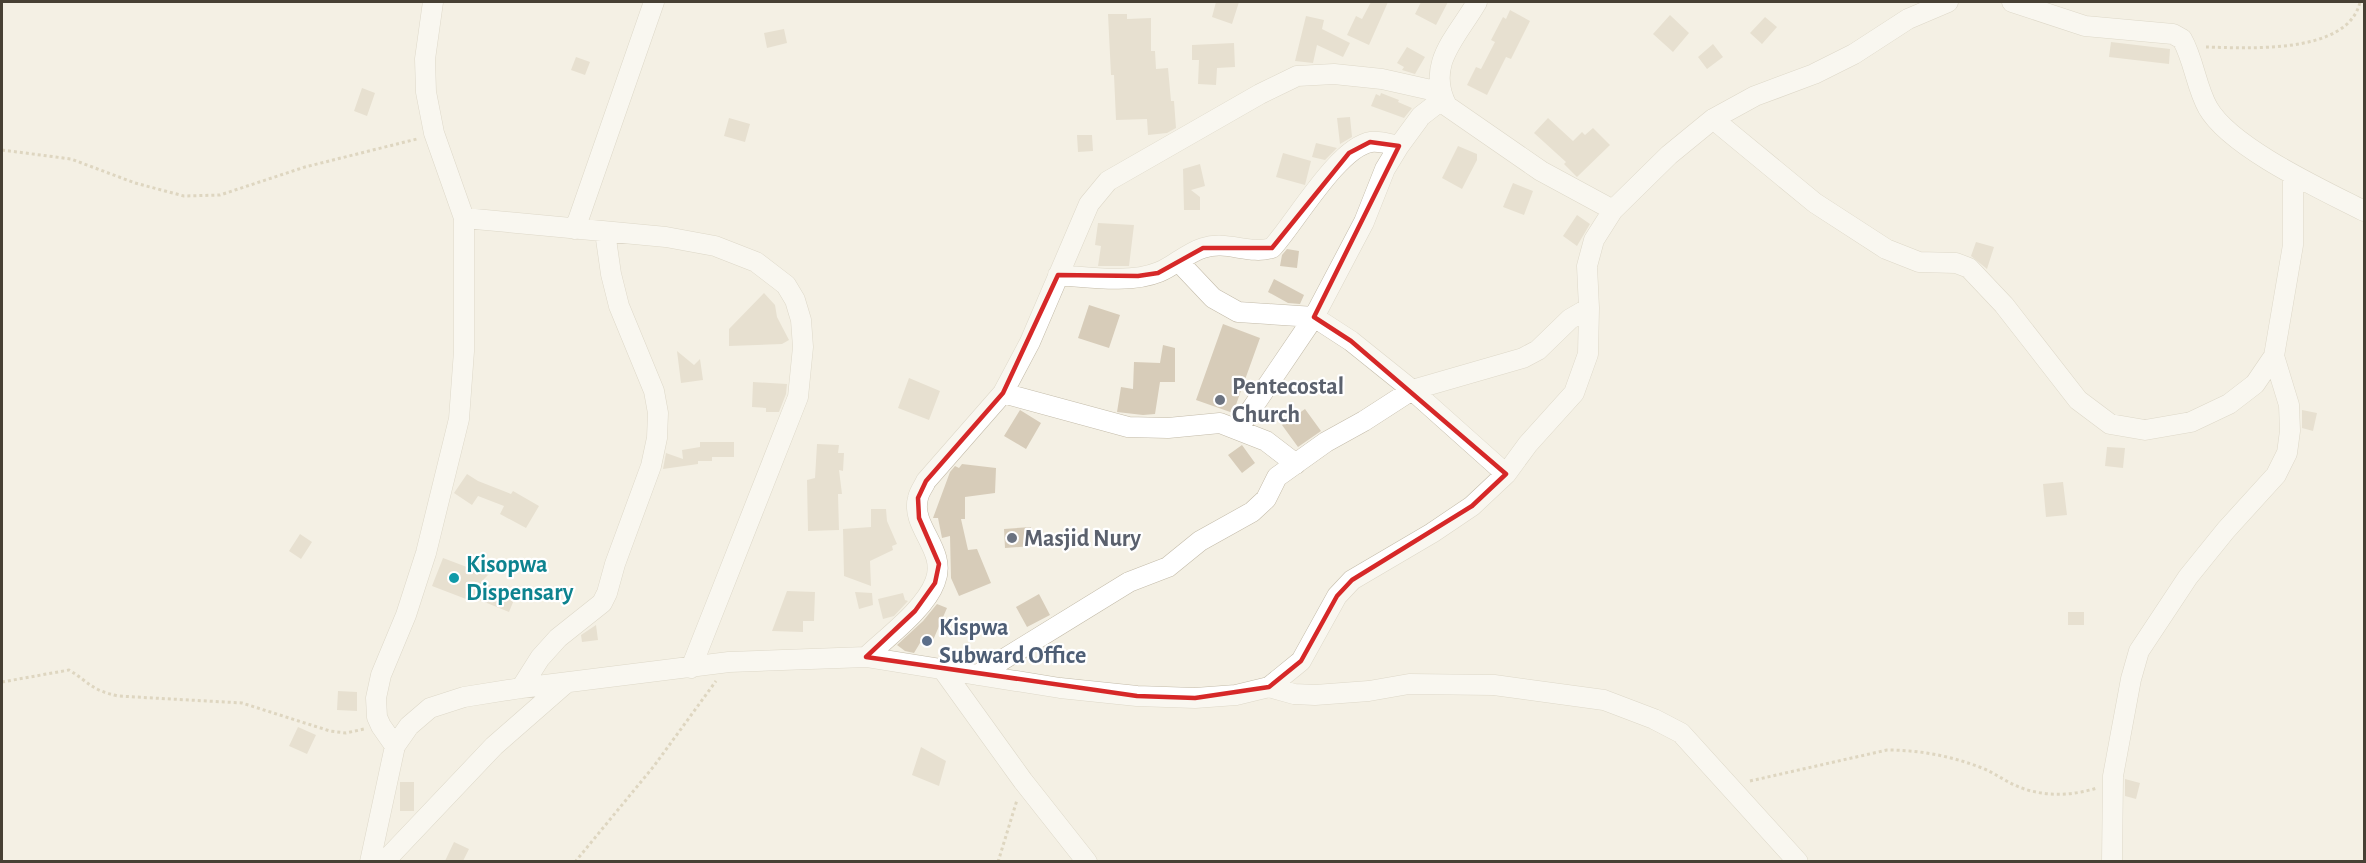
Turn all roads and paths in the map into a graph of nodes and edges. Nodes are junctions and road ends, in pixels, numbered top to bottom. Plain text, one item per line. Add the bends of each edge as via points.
1 (433, 2) edge
2 (654, 2) edge
3 (1477, 2) edge
4 (1948, 2) edge
5 (2012, 2) edge
6 (2360, 2) edge
7 (2187, 47) junction
8 (1441, 96) junction
9 (1713, 119) junction
10 (434, 133) junction
11 (1399, 146) junction
12 (2, 150) edge
13 (2293, 176) junction
14 (1613, 210) junction
15 (2364, 211) edge
16 (464, 218) junction
17 (575, 229) junction
18 (605, 232) junction
19 (1178, 261) junction
20 (1058, 275) junction
21 (1589, 308) junction
22 (1314, 317) junction
23 (2274, 356) junction
24 (1412, 390) junction
25 (1003, 393) junction
26 (1238, 429) junction
27 (1296, 464) junction
28 (1506, 474) junction
29 (866, 657) junction
30 (729, 662) junction
31 (691, 668) junction
32 (943, 670) junction
33 (978, 675) junction
34 (2, 682) edge
35 (566, 684) junction
36 (1269, 687) junction
37 (521, 688) junction
38 (381, 726) junction
39 (396, 746) junction
40 (2114, 776) junction
41 (1023, 781) junction
42 (1730, 785) junction
43 (370, 861) edge
44 (384, 861) edge
45 (575, 861) edge
46 (998, 861) edge
47 (1087, 861) edge
48 (1798, 861) edge
49 (2112, 861) edge

1 - 10 street via 425,59
2 - 17 street
3 - 8 street via 1442,58 1438,78
4 - 9 street via 1908,19 1814,74 1755,96
5 - 7 street via 2085,26 2173,34
6 - 7 path via 2343,26 2315,40 2280,47
7 - 13 street via 2208,108 2226,129
8 - 11 street
8 - 14 street via 1447,106 1541,171
8 - 20 street via 1382,79 1334,74 1296,76 1108,181 1089,204
9 - 14 street
9 - 23 street via 1815,203 1886,249 1919,262 1956,263 1969,268 2004,305 2078,400 2110,424 2145,430 2191,422 2229,404 2255,384
10 - 12 path via 305,167 220,195 184,196 71,159
10 - 16 street
11 - 19 street via 1370,142 1349,153 1272,248 1220,245 1203,248
11 - 22 street
13 - 15 street
13 - 23 street via 2293,244
14 - 21 street via 1594,240 1587,266
16 - 17 street
16 - 38 street via 464,351 459,419 426,553 381,675 376,698
17 - 18 street
18 - 31 street via 715,246 756,262 786,285 801,320 803,347 798,397
18 - 37 street via 619,306 654,391 657,438 651,466 602,603 558,638
19 - 20 street via 1158,273 1138,276 1105,279
19 - 22 street via 1213,298 1238,312
20 - 25 street
21 - 24 street via 1523,358
21 - 28 street via 1588,354 1574,393
22 - 24 street via 1351,340
22 - 26 street
23 - 40 street via 2289,405 2287,453 2276,475 2188,577 2139,651 2130,680
24 - 27 street
24 - 28 street
25 - 26 street via 1128,427 1220,423
25 - 29 street via 926,481 918,498 919,518 939,564 935,583 915,611
26 - 27 street via 1266,441
27 - 33 street via 1277,477 1266,499 1252,512 1200,541 1167,567 1129,582
28 - 36 street via 1472,506 1352,580 1337,596 1301,661
29 - 30 street
29 - 32 street
30 - 31 street
30 - 45 path via 654,766
31 - 35 street
32 - 33 street
32 - 41 street
33 - 36 street via 1137,696 1236,695
34 - 38 path via 69,670 88,686 118,696 242,703 346,733
35 - 37 street
35 - 44 street via 494,746
36 - 42 street via 1294,694 1315,694 1409,684 1494,685 1604,700 1681,733
37 - 39 street via 464,697 429,708 409,726
38 - 39 street
39 - 43 street
40 - 42 path via 2096,789 2064,795 2044,793 2020,787 1946,755 1887,750
40 - 49 street
41 - 46 path
41 - 47 street
42 - 48 street

